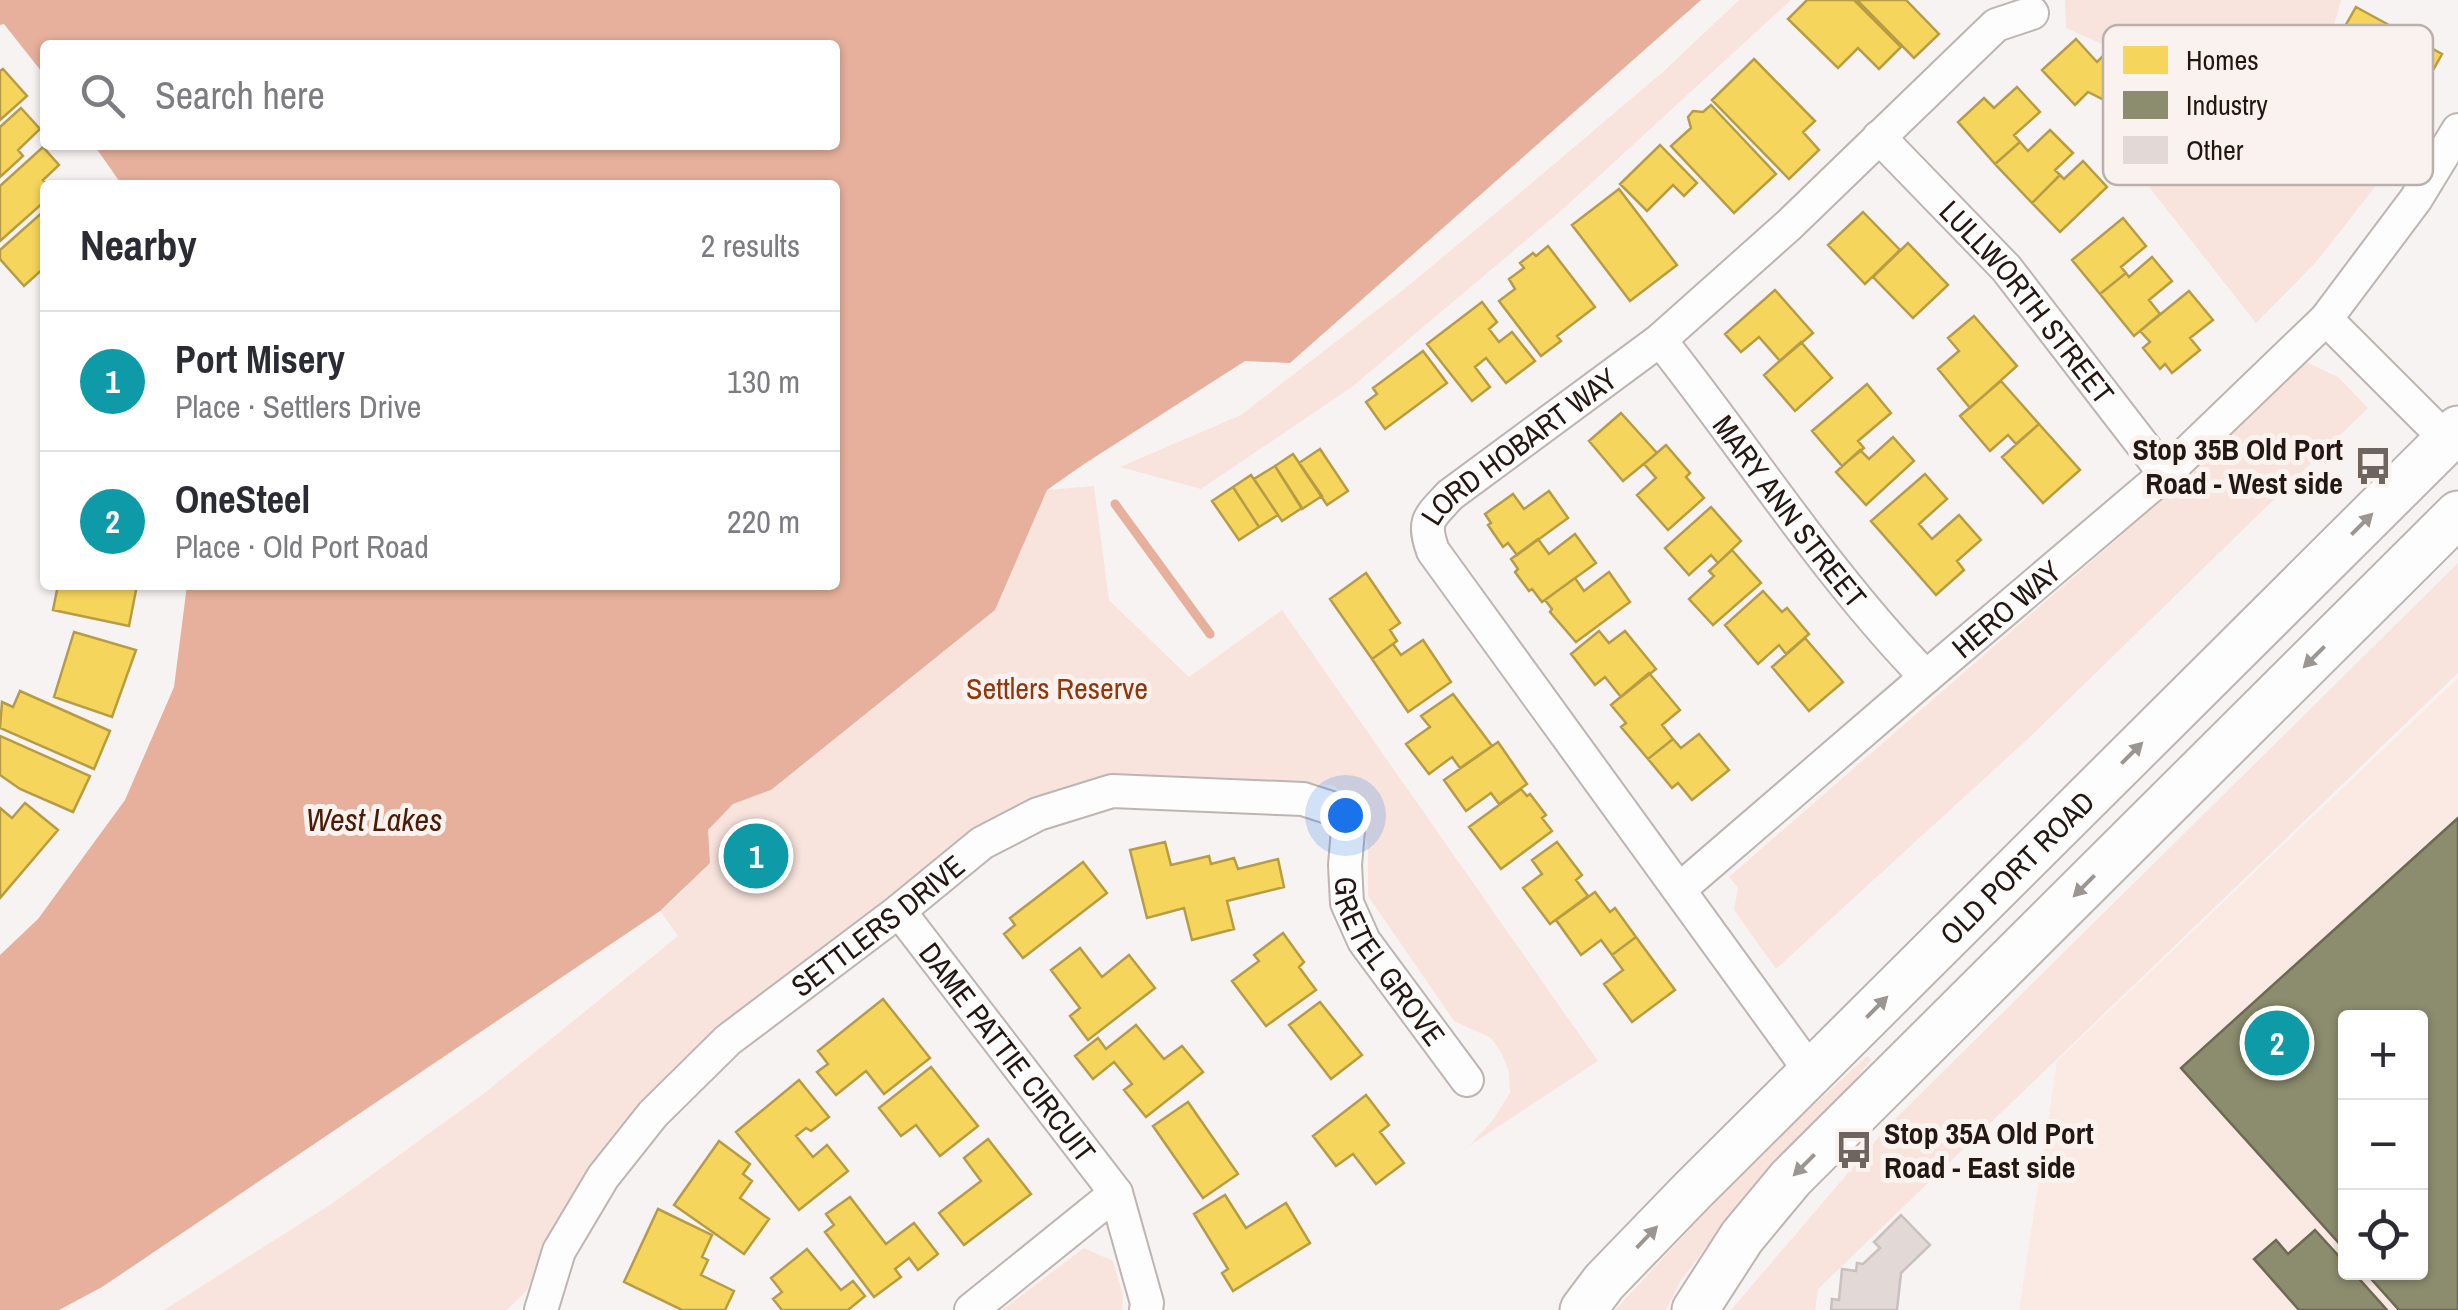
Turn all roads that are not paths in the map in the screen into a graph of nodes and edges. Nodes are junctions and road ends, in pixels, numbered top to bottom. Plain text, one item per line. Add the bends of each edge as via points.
1 (2032, 13) dead end
2 (2458, 130) edge
3 (1879, 138) junction
4 (2433, 171) edge
5 (2425, 185) edge
6 (2326, 319) junction
7 (1660, 340) junction
8 (2454, 440) edge
9 (2165, 474) junction
10 (2458, 514) edge
11 (1926, 677) junction
12 (1348, 830) joint
13 (1680, 889) junction
14 (900, 911) junction
15 (1811, 1072) junction
16 (1468, 1080) dead end
17 (1116, 1193) junction
18 (541, 1310) edge
19 (971, 1310) edge
20 (1146, 1310) edge
21 (1582, 1310) edge
22 (1695, 1310) edge

1 - 3 street, LORD HOBART WAY via 1996,25
2 - 4 street, HERO WAY
3 - 7 street, LORD HOBART WAY
3 - 9 street, LULLWORTH STREET via 2006,268
5 - 6 street, HERO WAY
6 - 8 street
6 - 9 street, HERO WAY
7 - 11 street, MARY ANN STREET via 1832,571
7 - 13 street, LORD HOBART WAY via 1450,495 1426,532 1433,552
15 -> 8 main road, OLD PORT ROAD
9 - 11 street, HERO WAY
10 -> 22 main road, OLD PORT ROAD via 1791,1178
11 - 13 street, HERO WAY
12 - 14 street, SETTLERS DRIVE via 1331,808 1303,799 1112,791 1038,814 982,843
12 - 16 street, GRETEL GROVE via 1347,902 1364,941
13 - 15 street, LORD HOBART WAY
14 - 17 street, DAME PATTIE CIRCUIT
14 - 18 street, SETTLERS DRIVE via 728,1040 653,1114 603,1176 560,1251
21 -> 15 main road, OLD PORT ROAD
17 - 19 street, DAME PATTIE CIRCUIT
17 - 20 street, DAME PATTIE CIRCUIT

